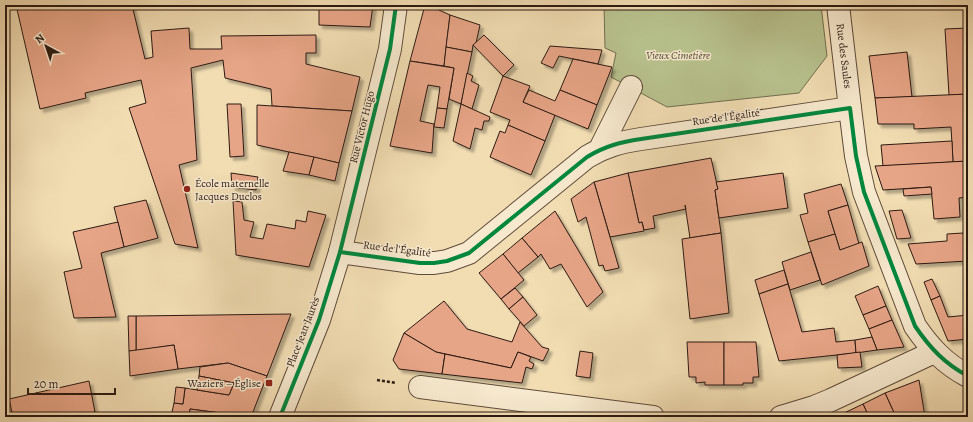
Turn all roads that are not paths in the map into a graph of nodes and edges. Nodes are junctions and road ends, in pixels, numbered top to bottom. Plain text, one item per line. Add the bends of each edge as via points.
1 (396, 5) edge
2 (838, 5) edge
3 (631, 87) dead end
4 (850, 108) junction
5 (600, 149) junction
6 (340, 252) junction
7 (934, 352) junction
8 (968, 376) edge
9 (420, 387) dead end
10 (280, 417) edge
11 (653, 417) edge
12 (781, 417) edge

1 - 6 street, Rue Victor Hugo via 390,49
2 - 4 street, Rue des Saules
3 - 5 street
4 - 5 street, Rue de l'Égalité via 624,142
4 - 7 street via 859,175 868,203 915,326
5 - 6 street, Rue de l'Égalité via 469,253 459,258 434,263
6 - 10 street, Place Jean Jaurès via 319,320
7 - 8 street
7 - 12 street via 831,400
9 - 11 street

